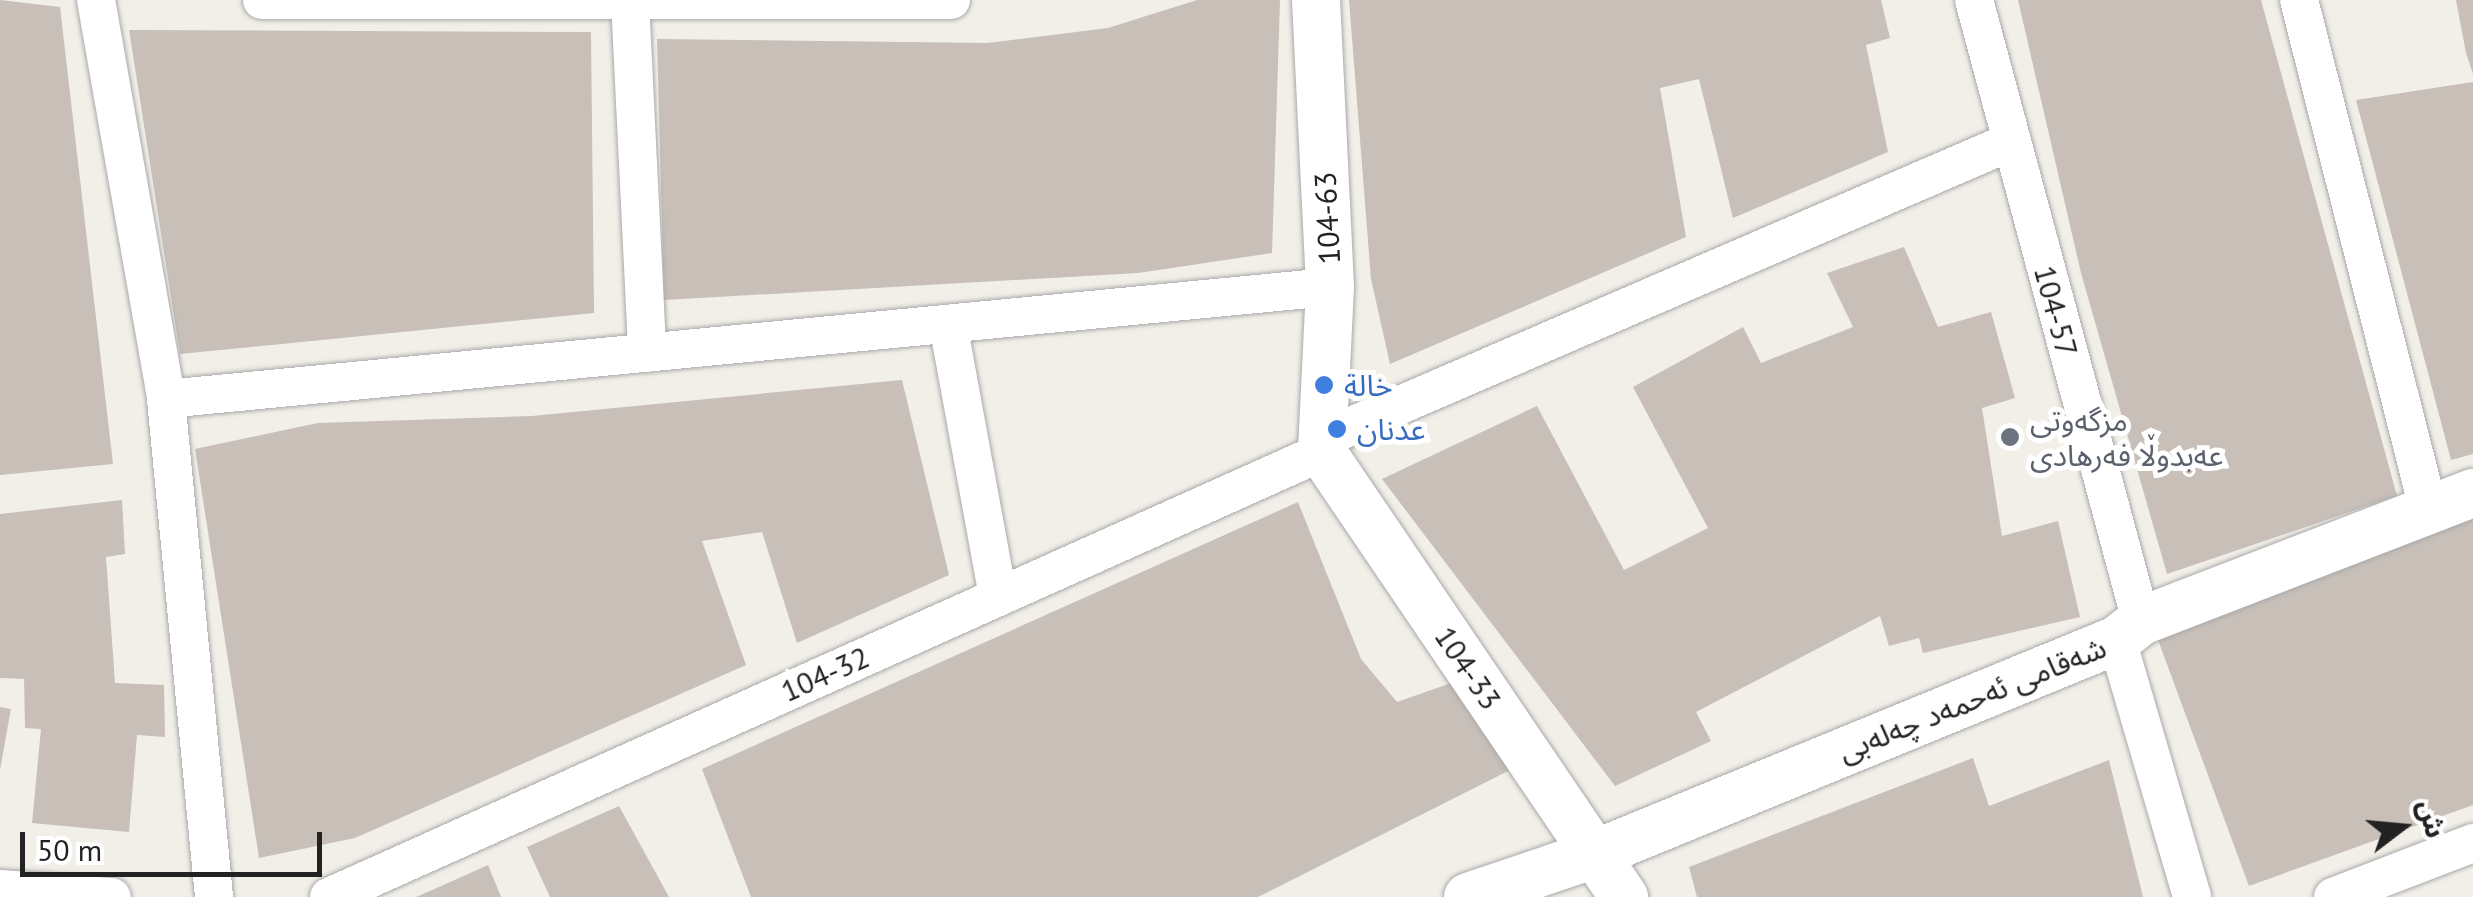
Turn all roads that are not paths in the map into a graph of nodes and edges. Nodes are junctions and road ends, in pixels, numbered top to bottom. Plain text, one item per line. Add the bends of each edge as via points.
1 (96, 0) edge
2 (262, 0) edge
3 (942, 0) edge
4 (951, 0) edge
5 (1316, 0) edge
6 (1974, 0) edge
7 (2299, 0) edge
8 (630, 3) edge
9 (2010, 142) junction
10 (1330, 287) junction
11 (948, 324) junction
12 (647, 352) junction
13 (166, 399) junction
14 (1324, 444) junction
15 (2473, 493) edge
16 (2428, 508) junction
17 (998, 596) junction
18 (2129, 630) junction
19 (2473, 843) edge
20 (1594, 854) junction
21 (0, 889) edge
22 (112, 897) edge
23 (214, 897) edge
24 (329, 897) edge
25 (1468, 897) edge
26 (1624, 897) edge
27 (2192, 897) edge
28 (2333, 897) edge

1 - 13 street
2 - 8 street
3 - 4 street
3 - 8 street
5 - 10 street, 104-63
6 - 9 street, 104-57
7 - 16 street
8 - 12 street
9 - 14 street, 104-32
9 - 18 street, 104-57
10 - 11 street
10 - 14 street, 104-63
11 - 12 street
11 - 17 street
12 - 13 street
13 - 23 street
14 - 17 street, 104-32
14 - 20 street, 104-33
15 - 16 street, شەقامی ئەحمەد چەلەبی
16 - 18 street, شەقامی ئەحمەد چەلەبی
17 - 24 street, 104-32
18 - 20 street, شەقامی ئەحمەد چەلەبی
18 - 27 street, 104-57
19 - 28 street
20 - 25 street, شەقامی ئەحمەد چەلەبی
20 - 26 street, 104-33
21 - 22 street

